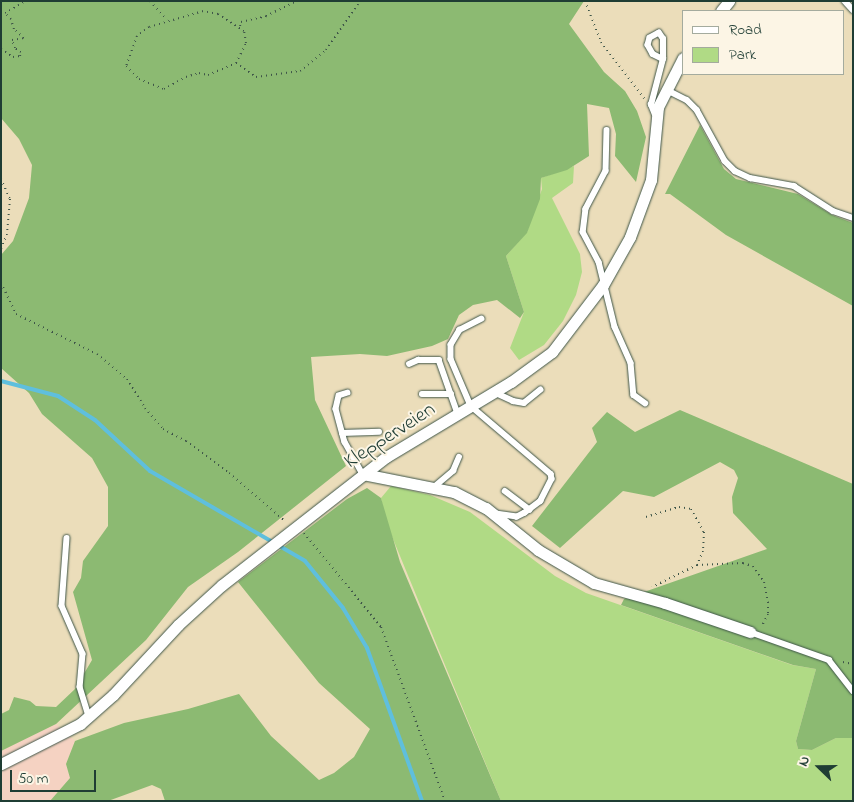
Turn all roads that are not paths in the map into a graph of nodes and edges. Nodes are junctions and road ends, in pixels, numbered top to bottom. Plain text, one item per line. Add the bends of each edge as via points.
1 (845, 1) edge
2 (853, 10) edge
3 (663, 60) dead end
4 (682, 60) edge
5 (665, 89) junction
6 (656, 117) junction
7 (607, 130) dead end
8 (853, 218) edge
9 (603, 285) junction
10 (482, 319) dead end
11 (409, 364) dead end
12 (540, 390) dead end
13 (494, 392) junction
14 (348, 393) dead end
15 (422, 394) dead end
16 (451, 394) junction
17 (645, 403) dead end
18 (471, 406) junction
19 (458, 414) junction
20 (379, 432) dead end
21 (342, 433) junction
22 (459, 456) dead end
23 (363, 474) junction
24 (434, 487) junction
25 (505, 491) dead end
26 (530, 510) junction
27 (494, 514) junction
28 (67, 538) dead end
29 (750, 632) joint
30 (853, 691) edge
31 (89, 716) junction
32 (1, 764) edge

1 - 2 lane
3 - 6 lane via 651,105
4 - 5 street, Klepperveien
5 - 6 street, Klepperveien
5 - 8 lane via 692,103 725,161 735,171 750,178 794,186 833,211
6 - 9 street, Klepperveien via 654,161 645,198 630,237
7 - 9 lane via 606,171 586,209 583,224 583,232 599,262
9 - 13 street, Klepperveien via 552,352
9 - 17 lane via 615,327 631,363 634,395
10 - 18 lane via 460,330 451,345 451,359
11 - 16 lane via 418,360 439,360
12 - 13 lane via 524,403
13 - 18 street, Klepperveien
14 - 21 lane via 339,396 335,405
15 - 16 lane
16 - 19 lane
18 - 19 street, Klepperveien
18 - 26 lane via 551,474 546,493
19 - 23 street, Klepperveien via 408,442
20 - 21 lane
21 - 23 lane
22 - 24 lane via 453,471
23 - 24 street
23 - 31 street, Klepperveien via 294,526 178,625
24 - 27 street via 454,492
25 - 26 lane
26 - 27 lane via 516,517
27 - 29 street via 538,550 594,583
28 - 31 lane via 62,606 82,654 80,687
29 - 30 lane via 829,660
31 - 32 street, Klepperveien via 54,739

